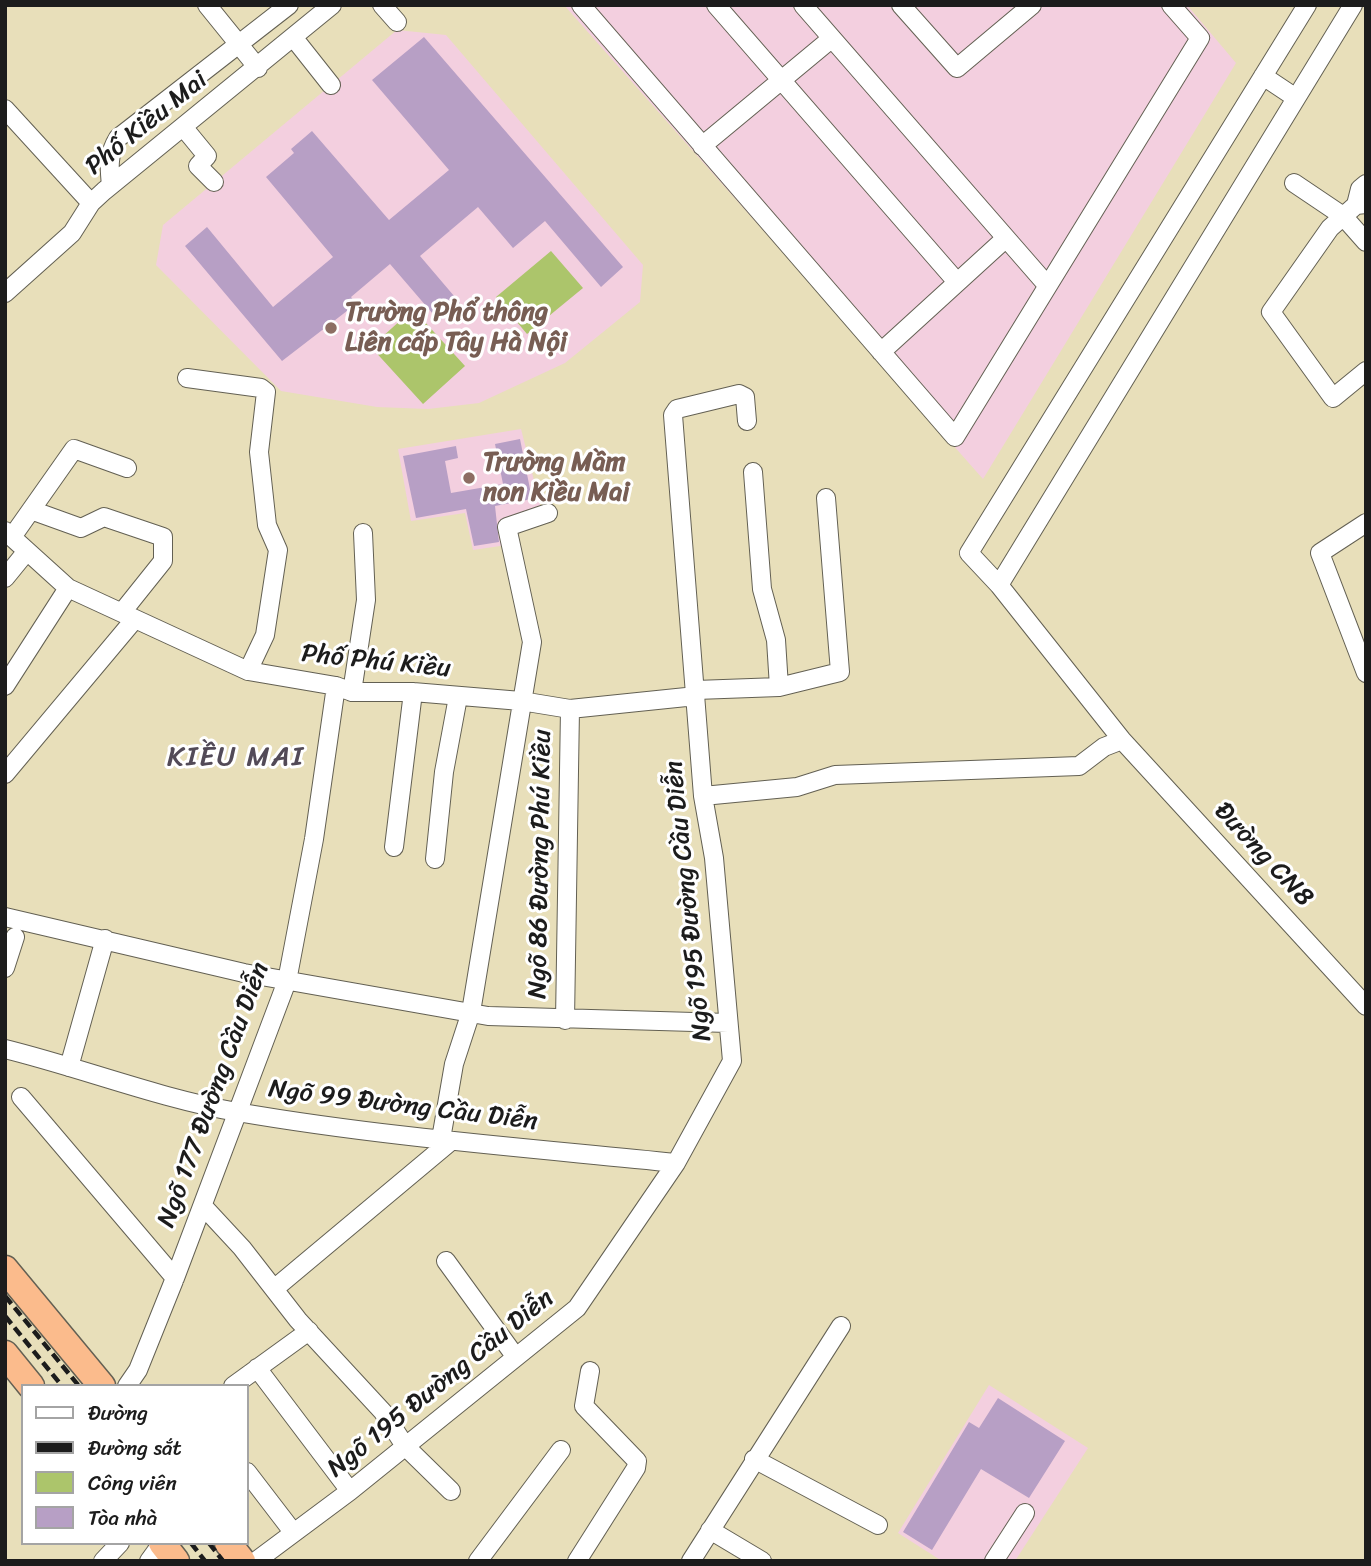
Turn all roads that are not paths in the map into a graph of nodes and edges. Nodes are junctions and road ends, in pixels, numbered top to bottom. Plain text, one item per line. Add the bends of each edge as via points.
1 (207, 5) edge
2 (289, 5) edge
3 (332, 5) edge
4 (382, 5) edge
5 (581, 5) edge
6 (716, 5) edge
7 (803, 5) edge
8 (901, 5) edge
9 (1032, 5) edge
10 (1171, 5) edge
11 (1307, 5) edge
12 (1353, 5) edge
13 (397, 22) dead end
14 (293, 37) junction
15 (831, 39) junction
16 (239, 45) junction
17 (258, 68) junction
18 (1263, 76) junction
19 (782, 81) junction
20 (331, 85) dead end
21 (1296, 98) junction
22 (5, 109) edge
23 (184, 128) junction
24 (702, 146) junction
25 (214, 182) dead end
26 (1294, 183) dead end
27 (1366, 184) edge
28 (111, 185) junction
29 (91, 202) junction
30 (1355, 208) edge
31 (1006, 238) junction
32 (1366, 242) edge
33 (957, 282) junction
34 (1046, 285) junction
35 (5, 293) edge
36 (881, 352) junction
37 (1366, 371) edge
38 (187, 378) dead end
39 (747, 421) dead end
40 (127, 468) dead end
41 (753, 472) dead end
42 (826, 498) dead end
43 (31, 510) junction
44 (548, 513) dead end
45 (1366, 523) edge
46 (363, 533) dead end
47 (8, 534) edge
48 (27, 551) junction
49 (5, 578) edge
50 (999, 585) junction
51 (68, 588) junction
52 (129, 616) junction
53 (248, 671) junction
54 (1366, 673) edge
55 (5, 686) edge
56 (779, 687) junction
57 (344, 689) junction
58 (413, 692) junction
59 (696, 693) junction
60 (458, 697) junction
61 (521, 701) junction
62 (570, 709) junction
63 (1122, 740) junction
64 (5, 774) edge
65 (703, 796) junction
66 (394, 847) dead end
67 (435, 859) dead end
68 (5, 917) edge
69 (15, 937) dead end
70 (105, 939) junction
71 (5, 968) edge
72 (287, 981) junction
73 (1366, 1006) edge
74 (471, 1012) junction
75 (565, 1020) junction
76 (728, 1023) junction
77 (5, 1049) edge
78 (69, 1067) junction
79 (21, 1097) dead end
80 (236, 1111) junction
81 (446, 1140) junction
82 (676, 1163) junction
83 (203, 1206) junction
84 (446, 1261) dead end
85 (5, 1269) edge
86 (175, 1278) junction
87 (274, 1289) junction
88 (841, 1326) dead end
89 (309, 1331) junction
90 (5, 1354) edge
91 (515, 1356) junction
92 (257, 1368) junction
93 (590, 1371) dead end
94 (29, 1384) edge
95 (100, 1384) edge
96 (128, 1384) edge
97 (236, 1384) edge
98 (405, 1447) junction
99 (561, 1450) dead end
100 (754, 1459) junction
101 (248, 1473) edge
102 (349, 1491) junction
103 (451, 1491) dead end
104 (1025, 1513) dead end
105 (878, 1525) dead end
106 (710, 1530) junction
107 (293, 1532) junction
108 (118, 1545) edge
109 (161, 1545) edge
110 (164, 1545) edge
111 (230, 1545) edge
112 (103, 1561) edge
113 (149, 1561) edge
114 (176, 1561) edge
115 (242, 1561) edge
116 (256, 1561) edge
117 (478, 1561) edge
118 (577, 1561) edge
119 (691, 1561) edge
120 (762, 1561) edge
121 (993, 1561) edge

1 - 16 street
2 - 16 street
3 - 14 street, Phố Kiều Mai
4 - 13 street
5 - 24 street
6 - 19 street
7 - 15 street
8 - 9 street via 957,68
10 - 34 street via 1200,38
11 - 18 street
12 - 21 street
14 - 17 street, Phố Kiều Mai
14 - 20 street
15 - 19 street
15 - 31 street
16 - 17 street
16 - 28 street via 118,138 111,149
17 - 23 street, Phố Kiều Mai
18 - 21 street
18 - 50 street, Đường CN8 via 969,553
19 - 24 street
19 - 33 street
21 - 50 street
22 - 29 street
23 - 25 street via 207,156 198,166
23 - 28 street, Phố Kiều Mai
24 - 36 street
26 - 30 street
27 - 30 street
28 - 29 street, Phố Kiều Mai
29 - 35 street, Phố Kiều Mai via 72,233
30 - 32 street
30 - 37 street via 1330,228 1271,312 1333,398
31 - 33 street
31 - 34 street
33 - 36 street
34 - 36 street via 955,437
38 - 53 street via 266,392 259,452 267,525 278,550 265,635
39 - 59 street, Ngõ 195 Đường Cầu Diễn via 744,397 739,394 677,409 673,415
40 - 43 street via 74,449
41 - 56 street via 762,589 776,640
42 - 56 street, Phố Phú Kiều via 840,672
43 - 47 street
43 - 52 street via 81,528 104,517 163,537 163,561
44 - 61 street via 508,527 532,642
45 - 54 street via 1320,553
46 - 57 street, Ngõ 177 Đường Cầu Diễn via 366,600
47 - 48 street, Phố Phú Kiều
48 - 49 street
48 - 51 street, Phố Phú Kiều
50 - 63 street, Đường CN8
51 - 52 street, Phố Phú Kiều
51 - 55 street
52 - 53 street, Phố Phú Kiều
52 - 64 street
53 - 57 street, Phố Phú Kiều
56 - 59 street, Phố Phú Kiều
57 - 58 street, Phố Phú Kiều
57 - 72 street, Ngõ 177 Đường Cầu Diễn
58 - 60 street, Phố Phú Kiều
58 - 66 street
59 - 62 street, Phố Phú Kiều
59 - 65 street, Ngõ 195 Đường Cầu Diễn
60 - 61 street, Phố Phú Kiều
60 - 67 street
61 - 62 street, Phố Phú Kiều
61 - 74 street
62 - 75 street, Ngõ 86 Đường Phú Kiều
63 - 65 street via 1079,766 835,775 797,787
63 - 73 street, Đường CN8
65 - 76 street, Ngõ 195 Đường Cầu Diễn via 714,859
68 - 70 street
69 - 71 street
70 - 72 street
70 - 78 street
72 - 74 street
72 - 80 street, Ngõ 177 Đường Cầu Diễn
74 - 75 street
74 - 81 street via 454,1064
75 - 76 street
76 - 82 street, Ngõ 195 Đường Cầu Diễn via 732,1061
77 - 78 street, Ngõ 99 Đường Cầu Diễn
78 - 80 street, Ngõ 99 Đường Cầu Diễn
79 - 86 street
80 - 81 street, Ngõ 99 Đường Cầu Diễn
80 - 83 street, Ngõ 177 Đường Cầu Diễn
81 - 82 street, Ngõ 99 Đường Cầu Diễn
81 - 87 street
82 - 91 street, Ngõ 195 Đường Cầu Diễn via 578,1308
83 - 86 street, Ngõ 177 Đường Cầu Diễn
83 - 87 street
84 - 91 street
85 - 95 highway
86 - 96 street, Ngõ 177 Đường Cầu Diễn
87 - 89 street
88 - 100 street
89 - 92 street
89 - 98 street via 383,1412
90 - 94 highway
91 - 98 street, Ngõ 195 Đường Cầu Diễn
92 - 97 street
92 - 102 street
93 - 118 street via 584,1406 637,1461
98 - 102 street, Ngõ 195 Đường Cầu Diễn
98 - 103 street
99 - 117 street
100 - 105 street
100 - 106 street
101 - 107 street
102 - 107 street, Ngõ 195 Đường Cầu Diễn
104 - 121 street
106 - 119 street
106 - 120 street
107 - 116 street, Ngõ 195 Đường Cầu Diễn
108 - 112 street
109 - 113 street
110 - 114 highway
111 - 115 highway

